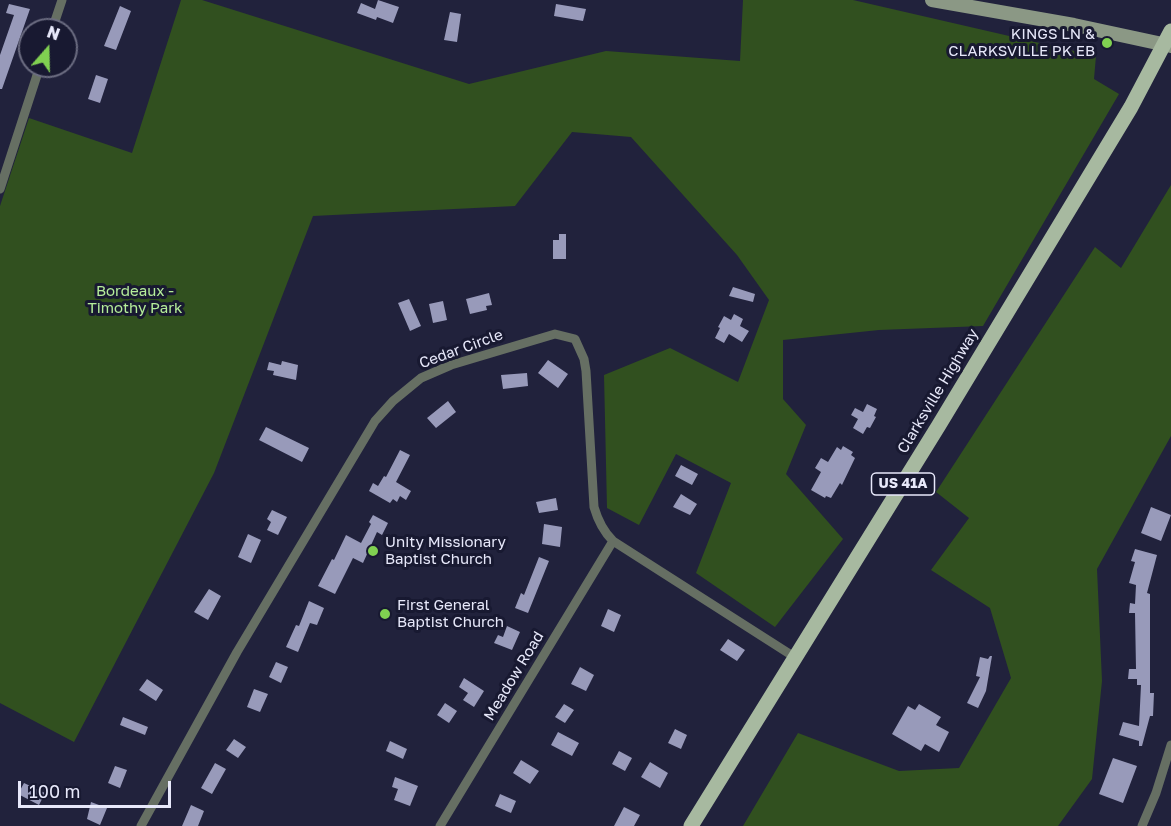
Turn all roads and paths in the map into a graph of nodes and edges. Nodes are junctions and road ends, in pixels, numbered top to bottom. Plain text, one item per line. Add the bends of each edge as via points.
1 (62, 0) edge
2 (932, 0) edge
3 (56, 18) edge
4 (1169, 41) edge
5 (36, 78) edge
6 (0, 189) edge
7 (613, 542) junction
8 (796, 658) junction
9 (1171, 745) edge
10 (141, 826) edge
11 (440, 826) edge
12 (691, 826) edge
13 (1142, 826) edge

1 - 3 street
2 - 4 street
4 - 8 main road, Clarksville Highway / US 41A
5 - 6 street
7 - 8 street, Cedar Circle
7 - 10 street, Cedar Circle via 601,527 594,507 586,371 575,339 555,334 451,365 422,378 375,421 237,652
7 - 11 street, Meadow Road
8 - 12 main road, Clarksville Highway / US 41A
9 - 13 street

